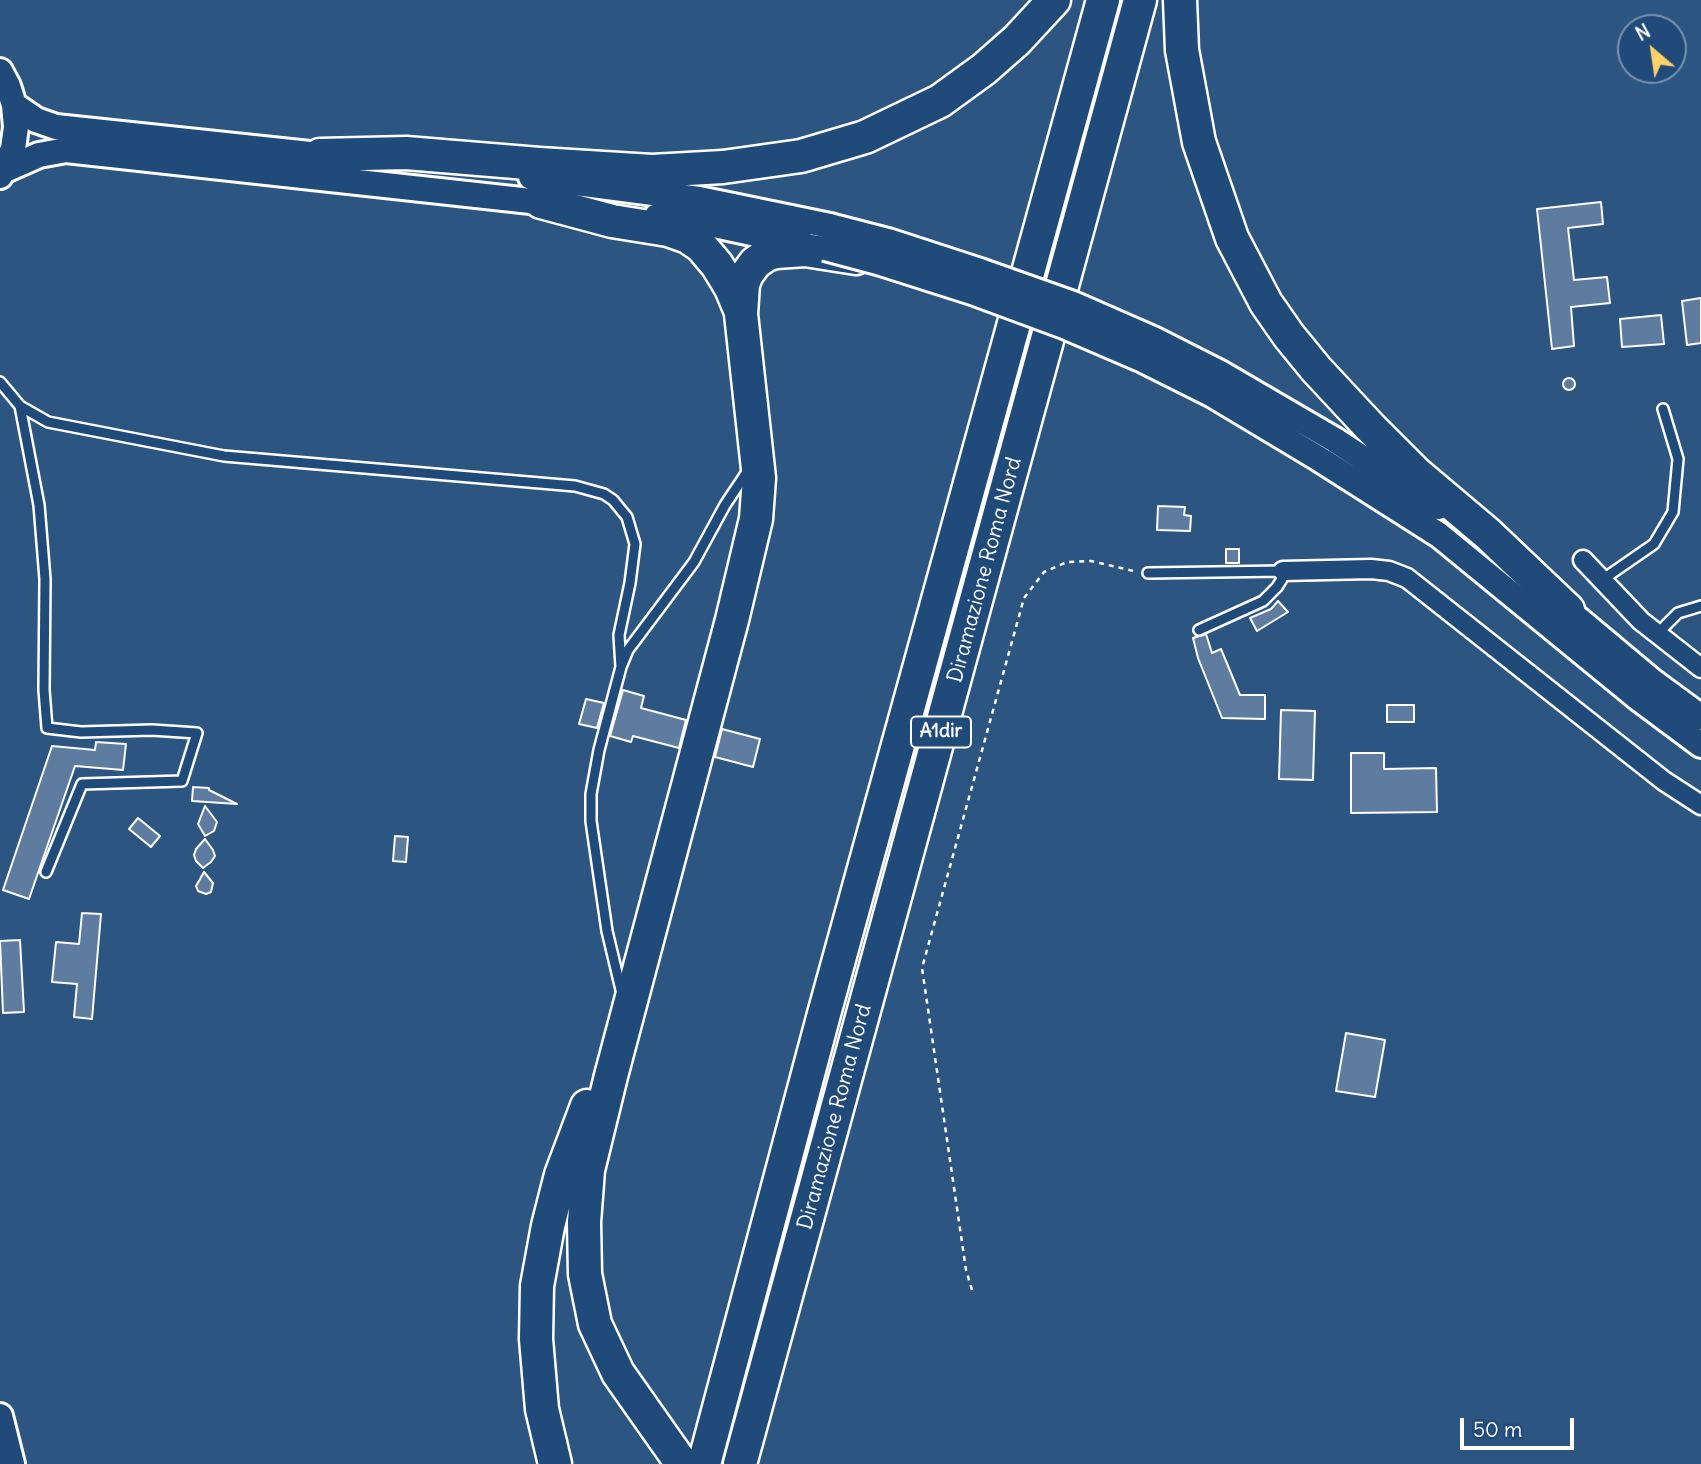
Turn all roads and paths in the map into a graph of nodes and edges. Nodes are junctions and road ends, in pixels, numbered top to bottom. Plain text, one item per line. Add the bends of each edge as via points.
1 (1054, 0) edge
2 (1102, 0) edge
3 (1140, 0) edge
4 (1180, 0) edge
5 (0, 71) edge
6 (14, 105) junction
7 (320, 155) junction
8 (3, 173) edge
9 (541, 202) junction
10 (827, 237) junction
11 (881, 263) junction
12 (741, 314) junction
13 (0, 382) edge
14 (20, 406) junction
15 (1663, 409) dead end
16 (1328, 450) junction
17 (757, 457) junction
18 (1583, 560) dead end
19 (1283, 571) junction
20 (1148, 573) joint
21 (1602, 580) junction
22 (1701, 606) edge
23 (1568, 610) junction
24 (1199, 630) dead end
25 (1657, 634) junction
26 (621, 667) junction
27 (1701, 668) edge
28 (1701, 717) edge
29 (1701, 745) edge
30 (1701, 804) edge
31 (46, 872) dead end
32 (628, 1016) junction
33 (972, 1290) dead end
34 (0, 1416) edge
35 (12, 1464) edge
36 (555, 1464) edge
37 (682, 1464) edge
38 (704, 1464) edge
39 (740, 1464) edge

1 - 7 highway via 1017,40 940,101 865,137 801,156 652,171 406,153
2 - 38 highway, Diramazione Roma Nord / A1dir
3 - 39 highway, Diramazione Roma Nord / A1dir
4 - 23 highway via 1182,50 1199,142 1232,238 1266,303 1316,369 1370,427
5 - 6 main road
6 - 7 main road via 57,127
6 - 8 main road via 13,149
7 - 10 main road via 723,203
8 - 9 main road via 39,155 66,150
9 - 10 main road
9 - 12 highway via 688,237 717,265
10 - 11 main road, bridge
10 - 16 main road, bridge via 888,241 1073,304 1222,374
11 - 12 highway via 805,250 766,255 747,274
11 - 16 main road, bridge via 1064,326
12 - 17 highway
13 - 14 lane
14 - 26 lane via 63,426 224,456 596,490 621,508 634,534 619,635
14 - 31 lane via 39,505 47,728 197,733 182,781 82,784
15 - 21 lane via 1678,459 1673,512 1654,544
16 - 23 main road via 1452,517
16 - 29 main road
17 - 26 lane via 694,562 639,632
17 - 32 highway via 755,525
18 - 21 street
19 - 20 lane
19 - 24 lane via 1277,587 1263,601
19 - 30 street via 1371,569 1407,579 1664,781
20 - 33 path via 1091,561 1067,562 1044,572 1024,598 922,968 965,1270
21 - 25 street
22 - 25 lane via 1678,613
23 - 28 main road
25 - 27 street
26 - 32 lane via 595,765 591,809 607,931
32 - 36 highway via 569,1149 542,1256 536,1302 538,1360 542,1409
32 - 37 highway via 589,1170 585,1274 601,1338 618,1373
34 - 35 main road

